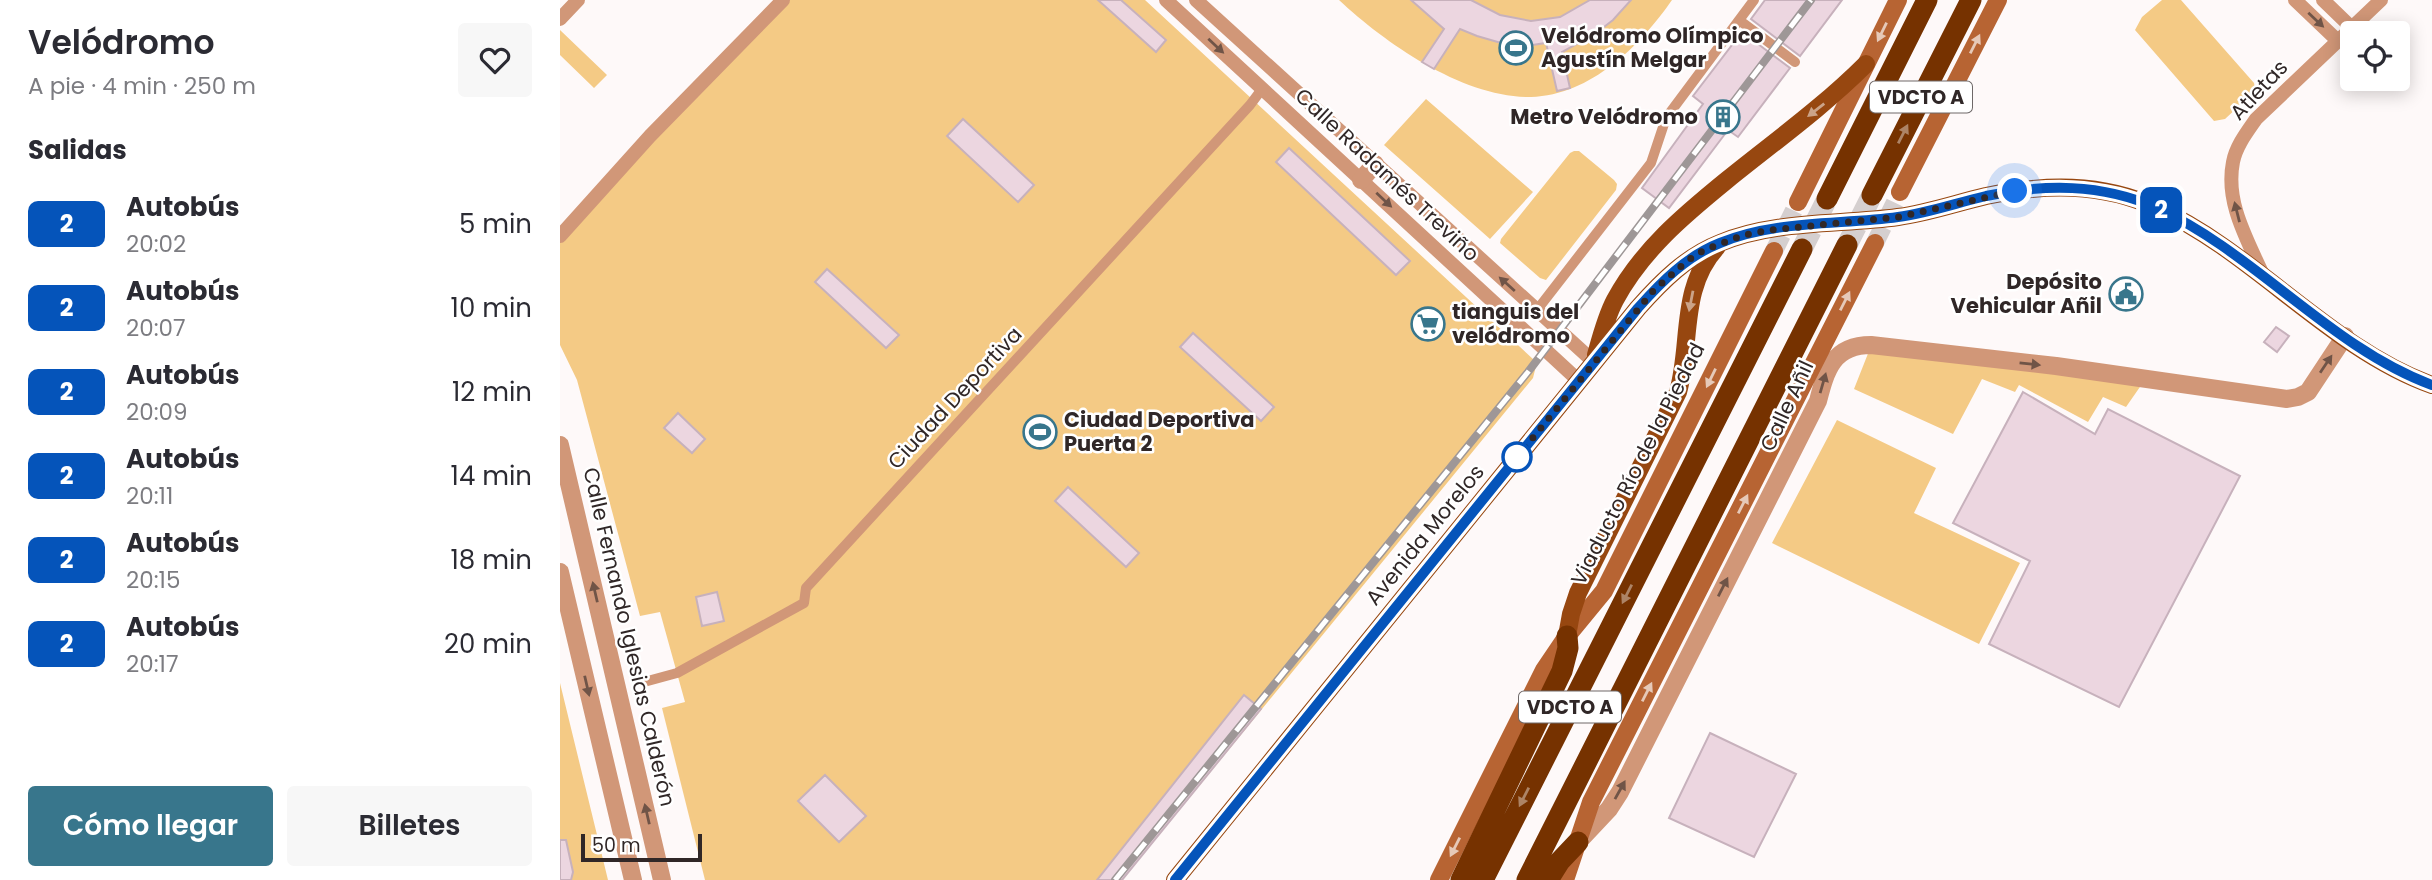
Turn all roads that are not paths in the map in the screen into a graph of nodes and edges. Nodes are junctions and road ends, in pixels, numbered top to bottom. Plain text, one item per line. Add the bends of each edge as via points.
1 (578, 0) edge
2 (783, 0) edge
3 (1166, 0) edge
4 (1196, 0) edge
5 (1754, 0) edge
6 (1898, 0) edge
7 (1927, 0) edge
8 (1971, 0) edge
9 (1998, 0) edge
10 (2295, 0) edge
11 (2323, 0) edge
12 (2381, 0) edge
13 (560, 19) edge
14 (1739, 20) junction
15 (2345, 21) edge
16 (2359, 21) edge
17 (2338, 41) joint
18 (1795, 62) dead end
19 (1866, 64) junction
20 (1262, 89) junction
21 (1375, 164) junction
22 (1361, 180) junction
23 (1900, 192) tunnel mouth
24 (1872, 195) tunnel mouth
25 (1827, 200) tunnel mouth
26 (1798, 202) tunnel mouth
27 (560, 236) edge
28 (1722, 242) junction
29 (1875, 243) tunnel mouth
30 (1847, 245) tunnel mouth
31 (1802, 249) tunnel mouth
32 (1774, 251) tunnel mouth
33 (2263, 275) junction
34 (1537, 310) junction
35 (2345, 336) junction
36 (1594, 362) junction
37 (1579, 381) junction
38 (2432, 385) edge
39 (560, 445) edge
40 (560, 572) edge
41 (1567, 636) junction
42 (644, 682) dead end
43 (1577, 842) junction
44 (633, 880) edge
45 (663, 880) edge
46 (1175, 880) edge
47 (1439, 880) edge
48 (1461, 880) edge
49 (1483, 880) edge
50 (1527, 880) edge
51 (1548, 880) edge
52 (1564, 880) edge

1 - 13 street
2 - 27 street
3 -> 20 street, Calle Radamés Treviño
4 - 21 street, Calle Radamés Treviño
5 - 14 street
6 -> 19 main road
7 - 25 highway, VDCTO A
24 -> 8 highway, VDCTO A
23 -> 9 main road
10 -> 17 street
11 - 15 street
12 - 16 street, Atletas
14 - 18 street
14 - 34 street via 1665,118 1651,163
33 -> 17 street, Atletas via 2237,218 2231,183 2233,160 2256,119
19 - 26 main road
19 -> 36 main road via 1835,95 1658,240 1614,302
20 - 22 street, Calle Radamés Treviño
20 - 42 street, Ciudad Deportiva via 806,588 804,603 677,673
21 - 22 street
34 -> 21 street, Calle Radamés Treviño
22 -> 37 street, Calle Radamés Treviño
28 - 33 main road, Avenida Morelos via 1770,230 1899,217 2036,188 2074,187 2132,197 2172,215
28 - 36 main road, Avenida Morelos via 1670,275
28 -> 41 main road via 1703,265 1694,286 1678,392 1578,593
43 -> 29 main road via 1591,803
30 - 50 highway, VDCTO A
31 -> 49 highway, VDCTO A
32 -> 41 main road, Viaducto Río de la Piedad via 1604,591
33 - 35 main road
34 - 36 street, Calle Radamés Treviño
35 - 38 main road
43 -> 35 street, Calle Añil via 1609,809 1625,781 1818,401 1825,374 1841,353 1871,345 2287,399 2308,392
36 - 37 main road, Avenida Morelos
37 - 46 main road, Avenida Morelos
45 -> 39 street, Calle Fernando Iglesias Calderón
40 -> 44 street
41 -> 47 main road, Viaducto Río de la Piedad via 1537,683
41 - 48 highway via 1562,671
43 - 51 highway
43 - 52 main road

